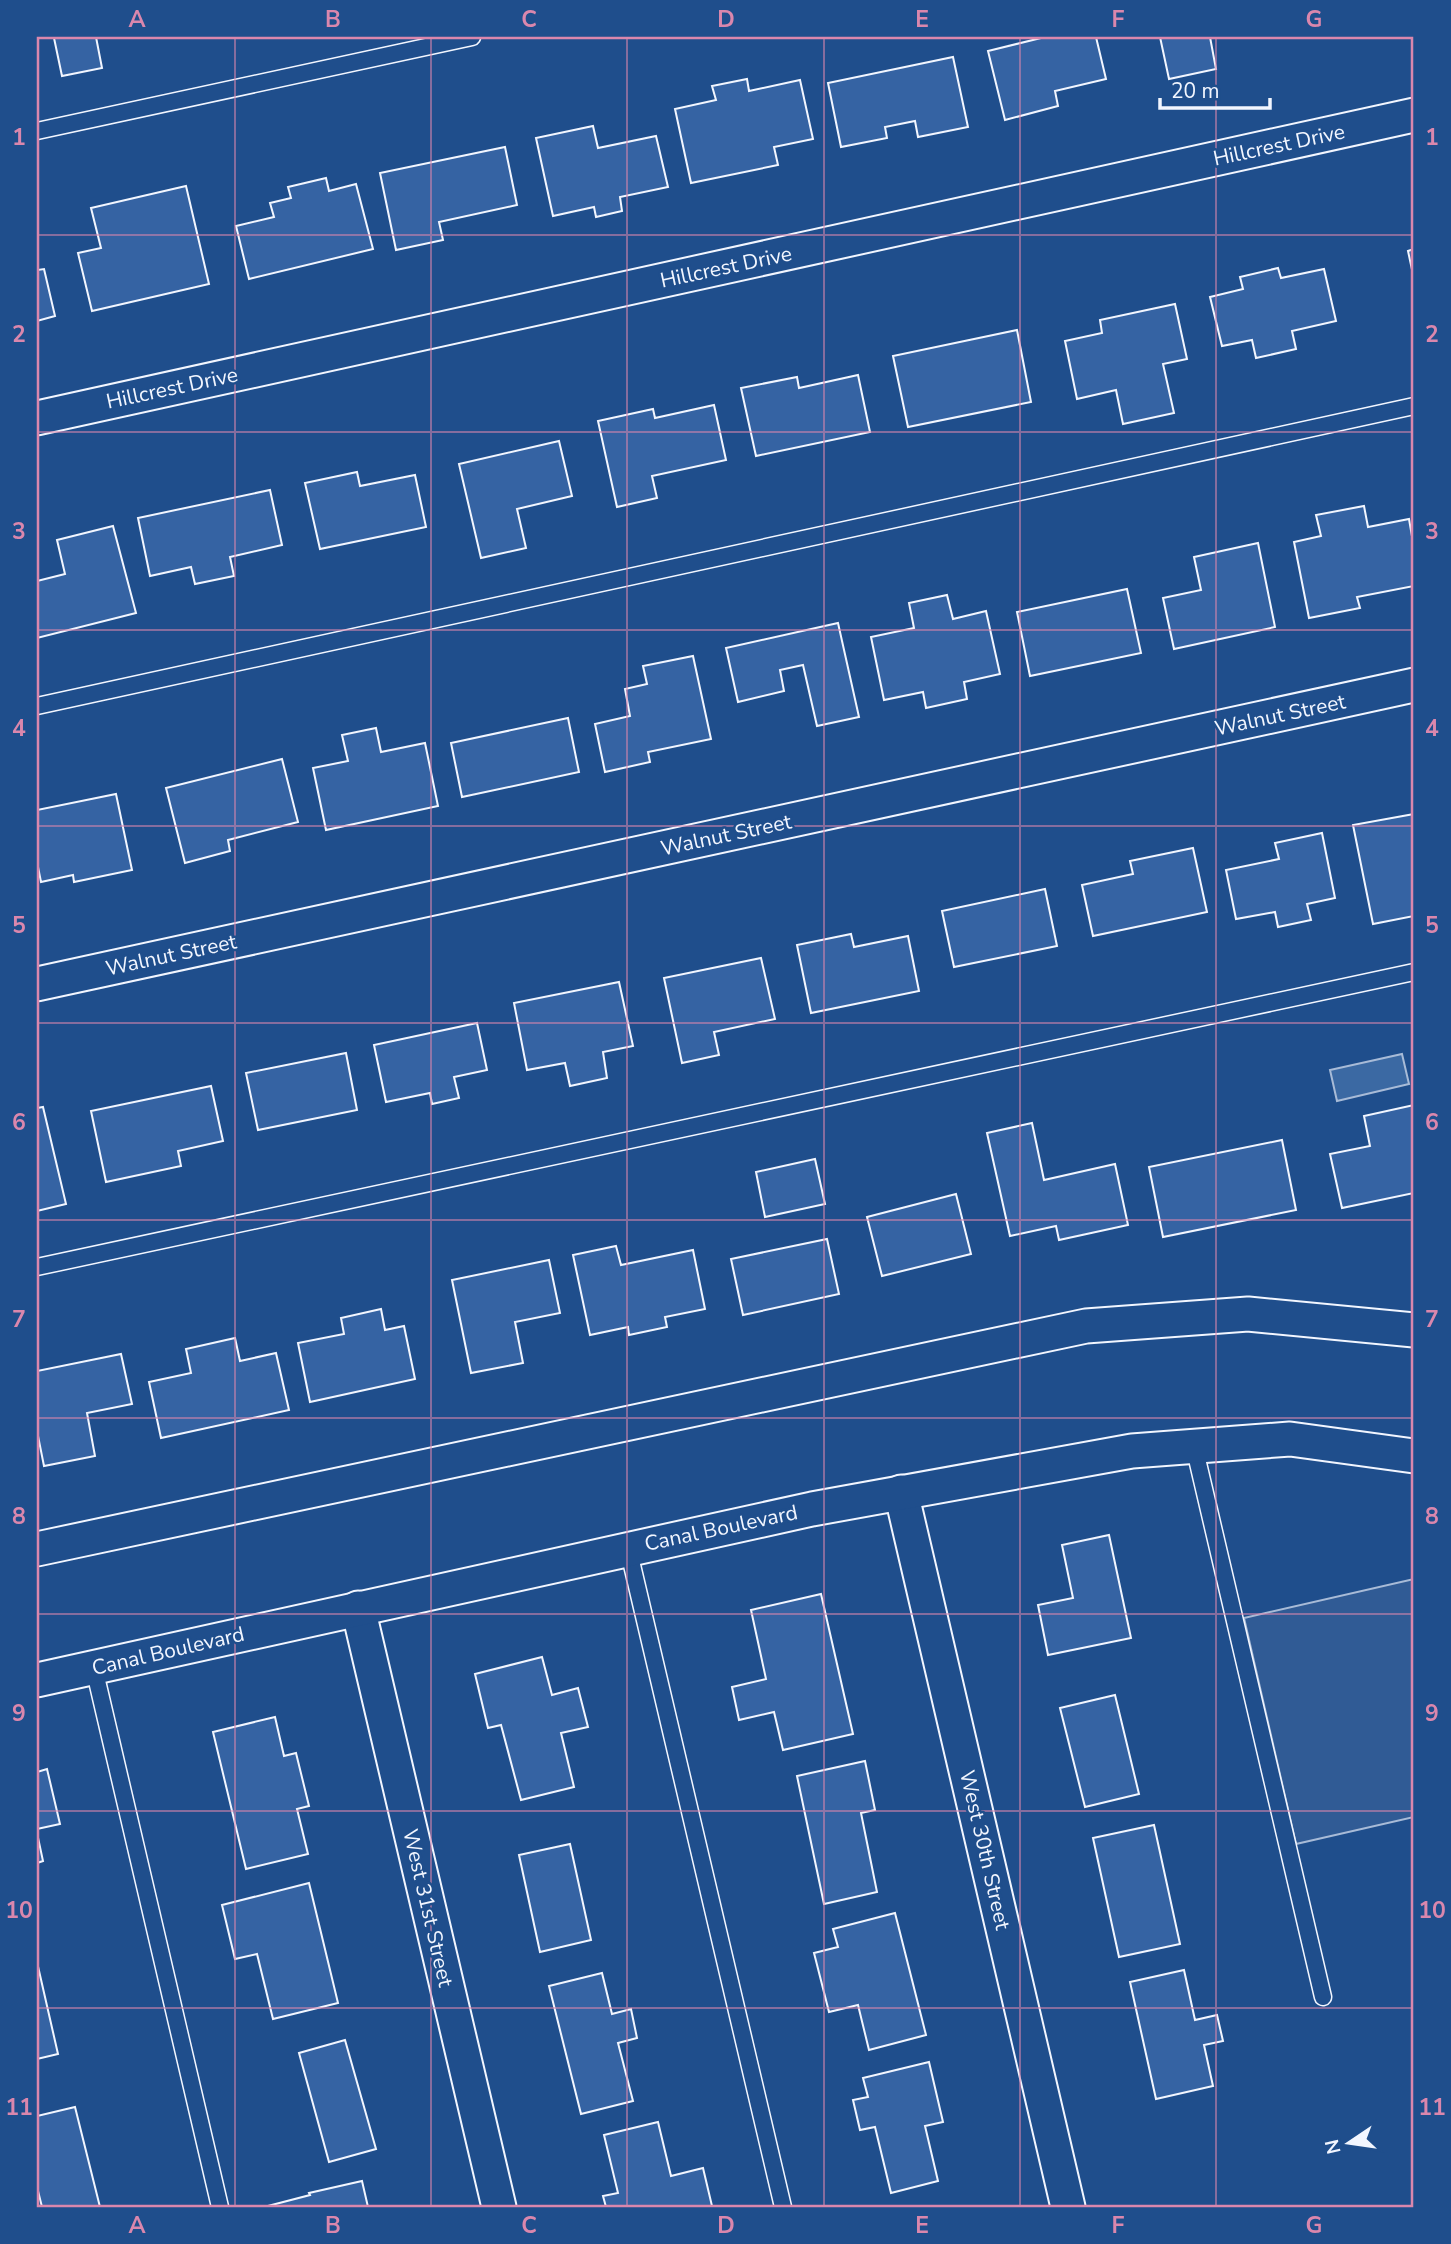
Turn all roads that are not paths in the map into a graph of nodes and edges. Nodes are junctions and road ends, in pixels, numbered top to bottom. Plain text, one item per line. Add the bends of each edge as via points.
1 (472, 37) edge
2 (1414, 115) edge
3 (37, 131) edge
4 (1414, 406) edge
5 (37, 418) edge
6 (1414, 685) edge
7 (37, 706) edge
8 (1414, 972) edge
9 (37, 984) edge
10 (37, 1267) edge
11 (1414, 1330) edge
12 (1194, 1446) junction
13 (1414, 1457) edge
14 (901, 1492) junction
15 (628, 1548) junction
16 (37, 1549) edge
17 (358, 1608) junction
18 (94, 1668) junction
19 (37, 1680) edge
20 (1323, 1997) dead end
21 (220, 2207) edge
22 (499, 2207) edge
23 (783, 2207) edge
24 (1068, 2207) edge

1 - 3 lane
2 - 5 street, Hillcrest Drive
4 - 7 lane
6 - 9 street, Walnut Street
8 - 10 lane
11 - 16 street via 1248,1314 1086,1326
12 - 13 street, Canal Boulevard via 1290,1439
12 - 14 street, Canal Boulevard via 1132,1451
12 - 20 lane
14 - 15 street, Canal Boulevard
14 - 24 street, West 30th Street
15 - 17 street, Canal Boulevard
15 - 23 lane
17 - 18 street, Canal Boulevard
17 - 22 street, West 31st Street
18 - 19 street, Canal Boulevard
18 - 21 lane

